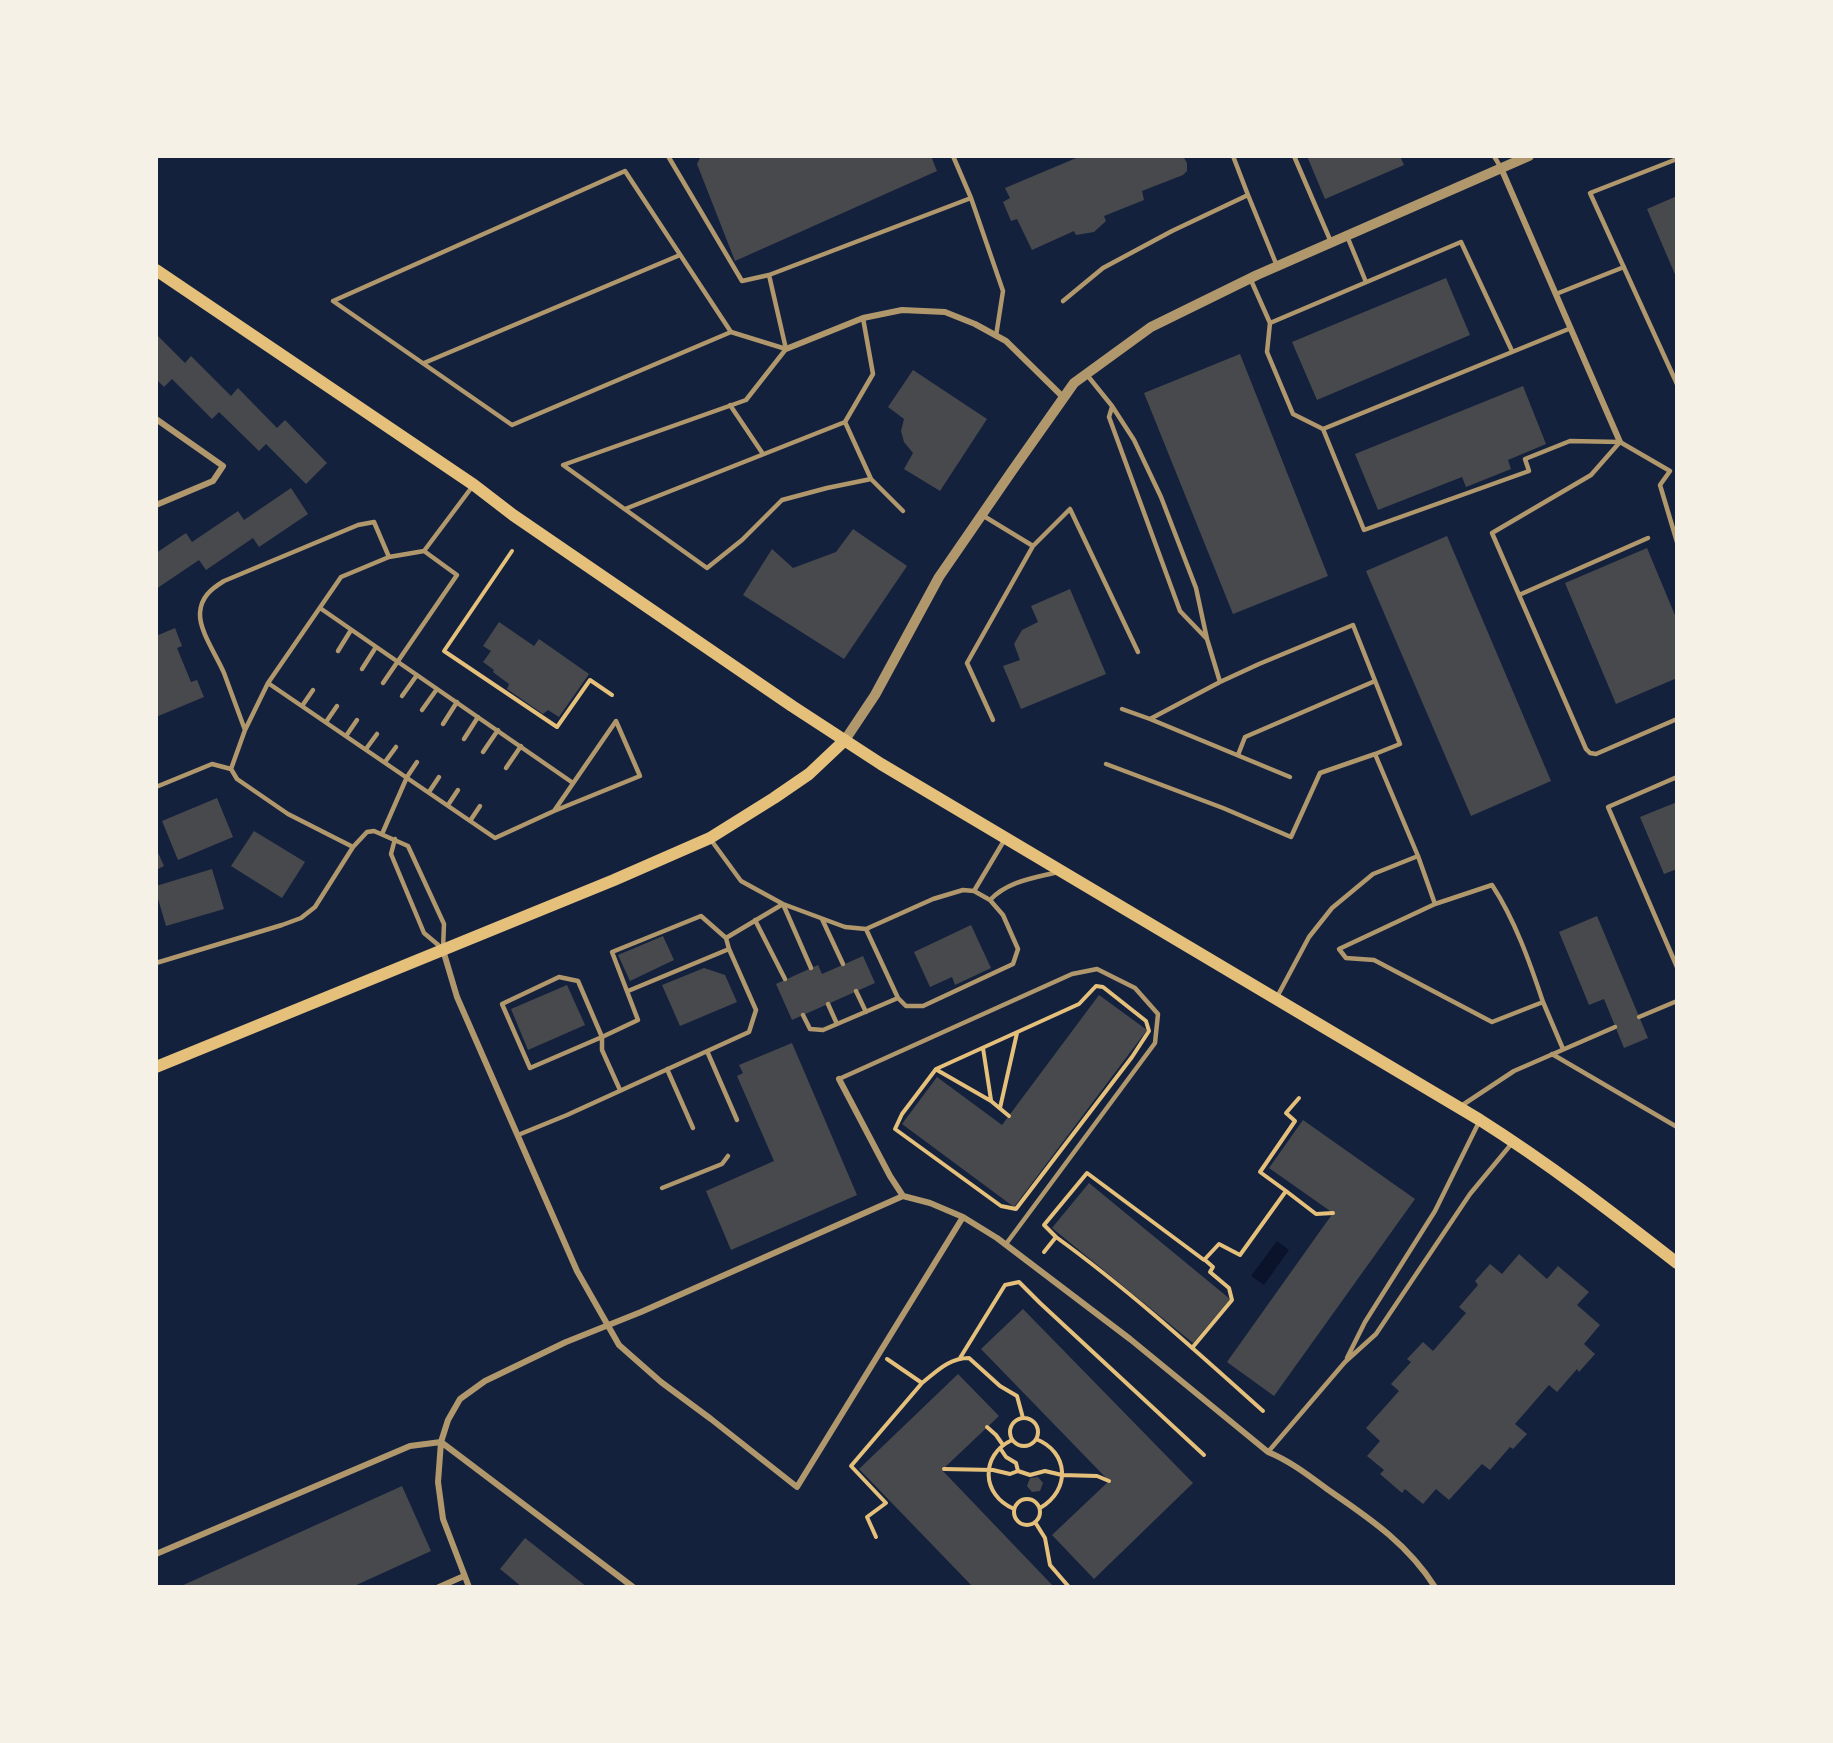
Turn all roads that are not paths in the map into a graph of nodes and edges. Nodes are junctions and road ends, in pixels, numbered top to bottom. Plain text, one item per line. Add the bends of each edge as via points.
1 (668, 156) edge
2 (953, 156) edge
3 (1233, 156) edge
4 (1294, 156) edge
5 (1494, 156) edge
6 (1529, 156) edge
7 (1677, 159) edge
8 (1501, 168) junction
9 (1248, 195) junction
10 (971, 198) junction
11 (1347, 236) junction
12 (1332, 242) junction
13 (680, 255) junction
14 (1277, 266) junction
15 (1624, 267) junction
16 (156, 270) edge
17 (769, 275) junction
18 (1250, 278) junction
19 (1366, 282) junction
20 (1556, 294) junction
21 (1063, 301) dead end
22 (863, 318) junction
23 (1270, 323) junction
24 (1570, 328) junction
25 (731, 332) junction
26 (996, 336) junction
27 (786, 349) junction
28 (1512, 351) junction
29 (424, 363) junction
30 (1086, 375) junction
31 (1677, 384) edge
32 (1064, 398) junction
33 (730, 405) junction
34 (1112, 406) junction
35 (156, 418) edge
36 (845, 422) junction
37 (1323, 429) junction
38 (1620, 442) junction
39 (763, 454) junction
40 (1677, 468) edge
41 (1670, 471) junction
42 (872, 479) junction
43 (474, 485) junction
44 (156, 505) edge
45 (625, 509) junction
46 (903, 511) dead end
47 (982, 515) junction
48 (1648, 538) dead end
49 (1677, 542) edge
50 (1033, 546) junction
51 (424, 551) junction
52 (389, 557) junction
53 (1519, 595) junction
54 (320, 608) junction
55 (351, 630) junction
56 (1207, 639) junction
57 (376, 647) junction
58 (338, 651) dead end
59 (1138, 652) dead end
60 (398, 662) junction
61 (362, 669) dead end
62 (417, 675) junction
63 (1375, 681) junction
64 (383, 682) dead end
65 (1220, 682) junction
66 (268, 683) junction
67 (437, 689) junction
68 (313, 690) dead end
69 (402, 696) dead end
70 (457, 702) junction
71 (303, 706) junction
72 (337, 706) dead end
73 (1122, 709) dead end
74 (422, 710) dead end
75 (478, 717) junction
76 (1150, 719) junction
77 (1677, 719) edge
78 (357, 720) dead end
79 (993, 720) dead end
80 (326, 722) junction
81 (443, 724) dead end
82 (245, 730) junction
83 (498, 730) junction
84 (377, 734) dead end
85 (346, 736) junction
86 (464, 739) dead end
87 (845, 740) junction
88 (521, 746) junction
89 (396, 747) dead end
90 (366, 750) junction
91 (483, 752) dead end
92 (1375, 754) junction
93 (1238, 755) junction
94 (385, 762) junction
95 (417, 762) dead end
96 (1106, 764) dead end
97 (506, 768) dead end
98 (231, 769) junction
99 (407, 777) junction
100 (439, 777) dead end
101 (1290, 777) dead end
102 (1677, 777) edge
103 (573, 783) junction
104 (156, 787) edge
105 (458, 790) dead end
106 (429, 792) junction
107 (448, 805) junction
108 (480, 806) dead end
109 (554, 811) junction
110 (470, 821) junction
111 (382, 834) junction
112 (710, 838) junction
113 (395, 839) junction
114 (1005, 839) junction
115 (353, 848) junction
116 (1418, 856) junction
117 (1060, 872) junction
118 (974, 891) junction
119 (990, 900) junction
120 (783, 904) junction
121 (1434, 904) junction
122 (822, 918) junction
123 (755, 920) junction
124 (866, 929) junction
125 (726, 938) junction
126 (443, 949) junction
127 (729, 949) junction
128 (156, 963) edge
129 (843, 964) dead end
130 (1677, 967) edge
131 (811, 968) dead end
132 (785, 979) dead end
133 (628, 991) junction
134 (856, 991) dead end
135 (898, 998) junction
136 (1276, 1000) junction
137 (1677, 1000) edge
138 (1543, 1002) junction
139 (828, 1004) dead end
140 (866, 1012) junction
141 (802, 1016) dead end
142 (1639, 1017) dead end
143 (837, 1024) junction
144 (1615, 1027) dead end
145 (602, 1037) junction
146 (1563, 1049) junction
147 (707, 1051) junction
148 (1552, 1054) junction
149 (156, 1067) edge
150 (667, 1069) junction
151 (839, 1079) joint
152 (621, 1090) junction
153 (1458, 1107) junction
154 (737, 1120) dead end
155 (1480, 1120) junction
156 (1677, 1127) edge
157 (693, 1128) dead end
158 (518, 1135) junction
159 (1514, 1142) junction
160 (728, 1156) dead end
161 (662, 1188) dead end
162 (903, 1196) junction
163 (963, 1217) junction
164 (1006, 1244) junction
165 (1677, 1263) edge
166 (607, 1324) junction
167 (1346, 1362) junction
168 (441, 1442) junction
169 (1268, 1452) junction
170 (156, 1554) edge
171 (464, 1576) junction
172 (439, 1587) edge
173 (469, 1587) edge
174 (633, 1587) edge
175 (1435, 1587) edge

1 - 17 lane via 742,281
2 - 10 lane
3 - 9 lane
4 - 12 lane
5 - 8 lane
6 - 8 street
7 - 15 lane via 1590,193
8 - 11 street
8 - 20 street
9 - 14 lane
9 - 21 lane via 1103,268
10 - 17 lane
10 - 26 lane via 1003,291
11 - 12 street
11 - 19 lane
12 - 14 street
13 - 25 lane
13 - 29 lane
13 - 29 lane via 625,171 333,301
14 - 18 street
15 - 20 lane
15 - 31 lane
16 - 43 main road
17 - 27 lane
18 - 23 lane
18 - 30 street via 1151,327
19 - 23 lane
19 - 28 lane via 1461,242
20 - 24 street
22 - 26 street via 902,310 945,312
22 - 27 street
22 - 36 lane via 873,375
23 - 37 lane via 1267,352 1293,414
24 - 28 lane
24 - 38 street
25 - 27 lane
25 - 29 lane via 512,425
26 - 32 street via 1006,341
27 - 33 lane via 746,400
28 - 37 lane
30 - 32 street via 1074,383
30 - 34 lane
32 - 47 street
33 - 39 lane
33 - 45 lane via 563,465
34 - 56 lane via 1134,440 1161,497 1196,588
34 - 56 lane via 1109,417 1180,611
35 - 44 street via 223,466 213,481
36 - 39 lane
36 - 42 lane
37 - 38 lane via 1364,530 1529,471 1525,459 1570,441
38 - 41 lane
38 - 53 lane via 1591,475 1492,533
39 - 45 lane
40 - 41 lane
41 - 49 lane via 1660,485
42 - 45 lane via 782,500 707,568
42 - 46 lane
43 - 51 lane
43 - 87 main road
47 - 50 lane
47 - 87 street via 939,577
48 - 53 lane
50 - 59 lane via 1070,509
50 - 79 lane via 968,663
51 - 52 lane
51 - 60 lane via 457,575
52 - 54 lane via 341,577
52 - 82 lane via 374,522 358,525 211,589 200,614 203,628
53 - 77 lane via 1590,753 1596,754
54 - 55 lane
54 - 66 lane
55 - 57 lane
55 - 58 lane
56 - 65 lane
57 - 60 lane
57 - 61 lane
60 - 62 lane
60 - 64 lane
62 - 67 lane
62 - 69 lane
63 - 65 lane via 1353,626
63 - 92 lane via 1400,744
63 - 93 lane via 1245,737
65 - 76 lane
66 - 71 lane
66 - 82 lane
67 - 70 lane
67 - 74 lane
68 - 71 lane
70 - 75 lane
70 - 81 lane
71 - 80 lane
72 - 80 lane
73 - 76 lane
75 - 83 lane
75 - 86 lane
76 - 93 lane
78 - 85 lane
80 - 85 lane
82 - 98 lane
83 - 88 lane
83 - 91 lane
84 - 90 lane
85 - 90 lane
87 - 112 main road via 809,774
87 - 114 main road
88 - 97 lane
88 - 103 lane
89 - 94 lane
90 - 94 lane
92 - 96 lane via 1320,773 1291,837
92 - 116 lane
93 - 101 lane
94 - 99 lane
95 - 99 lane
98 - 104 lane via 212,764
98 - 115 lane via 237,779 288,814
99 - 106 lane
99 - 111 lane
100 - 106 lane
102 - 130 lane via 1608,807
103 - 109 lane
103 - 109 lane via 616,721 640,776
105 - 107 lane
106 - 107 lane
107 - 110 lane
108 - 110 lane
109 - 110 lane via 495,838
111 - 113 lane
111 - 115 lane via 367,832
112 - 120 lane via 741,881
112 - 126 main road
113 - 126 lane via 408,846 444,924
113 - 126 lane via 391,855 424,933
114 - 117 main road
114 - 118 lane
115 - 128 lane via 315,907 301,918
116 - 121 lane
116 - 136 lane via 1373,874 1332,908 1309,937
117 - 119 lane via 1011,885
117 - 136 main road
118 - 119 lane
118 - 124 lane via 963,890 933,899
119 - 135 lane via 1003,915 1018,949 1013,964 923,1006 906,1006
120 - 122 lane
120 - 123 lane
120 - 131 lane
121 - 138 lane via 1492,885
121 - 138 lane via 1339,949 1346,958 1374,960 1492,1022
122 - 124 lane via 845,927
122 - 129 lane
123 - 125 lane
123 - 132 lane
124 - 135 lane
125 - 127 lane
125 - 133 lane via 701,916 612,952
126 - 149 main road
126 - 158 street via 458,997
127 - 133 lane
127 - 147 lane via 756,1010 748,1032
133 - 145 lane via 638,1020
134 - 140 lane
135 - 140 lane
136 - 153 main road
137 - 142 lane
138 - 146 lane
139 - 143 lane
140 - 143 lane
141 - 143 lane via 810,1029 823,1030
144 - 146 lane
145 - 145 lane via 530,1068 502,1004 560,977 578,981
145 - 152 lane via 602,1050
146 - 148 lane
147 - 150 lane
147 - 154 lane
148 - 153 lane via 1514,1071
148 - 156 lane
150 - 152 lane
150 - 157 lane
151 - 162 street
151 - 164 lane via 1072,974 1097,969 1135,988 1158,1014 1155,1043
152 - 158 lane
153 - 155 main road
155 - 159 main road
155 - 167 lane via 1435,1211 1365,1322
158 - 166 street via 577,1271
159 - 165 main road
159 - 167 lane via 1470,1194 1376,1334
160 - 161 lane via 722,1164
162 - 163 street
162 - 166 street
163 - 164 street
163 - 166 street via 797,1487 661,1382 619,1345
164 - 169 street via 1131,1339
166 - 168 street via 485,1381 460,1399
167 - 169 lane
168 - 170 street via 410,1446
168 - 171 street via 438,1482 443,1520
168 - 174 street
169 - 175 street via 1283,1458 1397,1541 1422,1566
171 - 172 street
171 - 173 street

